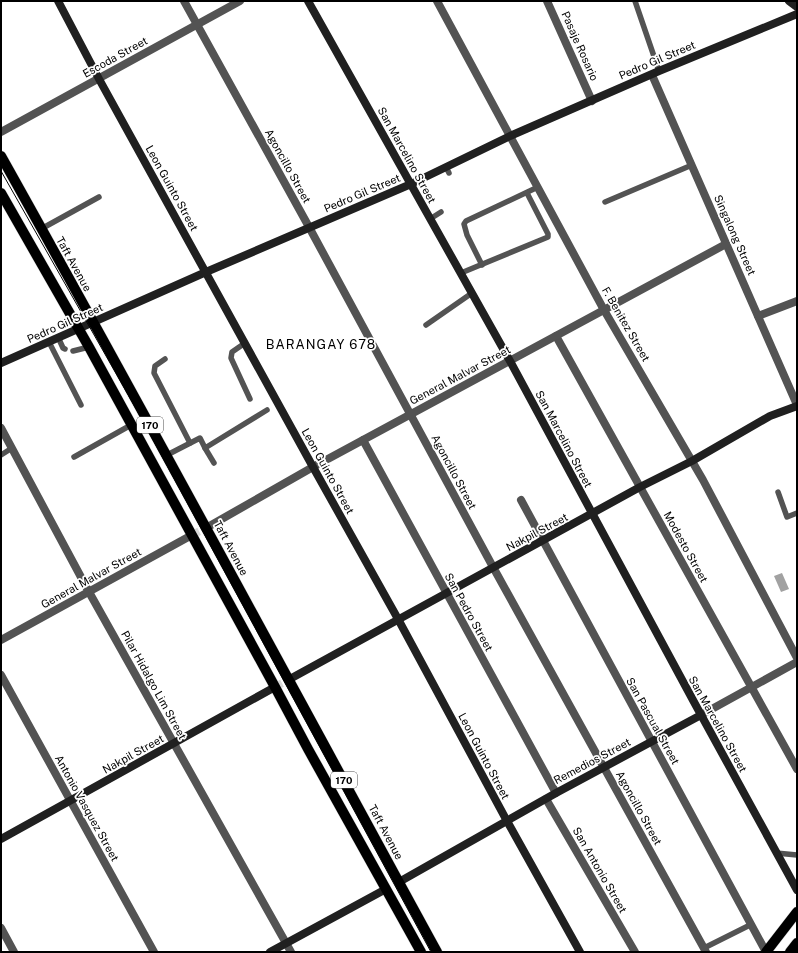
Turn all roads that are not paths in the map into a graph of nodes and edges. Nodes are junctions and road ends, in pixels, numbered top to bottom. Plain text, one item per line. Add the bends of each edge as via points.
1 (58, 1) edge
2 (184, 1) edge
3 (240, 1) edge
4 (308, 1) edge
5 (437, 1) edge
6 (548, 1) edge
7 (635, 1) edge
8 (789, 1) edge
9 (797, 8) edge
10 (797, 14) edge
11 (197, 25) junction
12 (656, 73) junction
13 (100, 79) junction
14 (592, 101) junction
15 (1, 132) edge
16 (510, 136) junction
17 (1, 156) edge
18 (692, 164) junction
19 (411, 184) junction
20 (538, 187) junction
21 (527, 193) junction
22 (100, 197) dead end
23 (3, 200) edge
24 (605, 202) dead end
25 (441, 212) dead end
26 (430, 219) junction
27 (309, 228) junction
28 (41, 229) junction
29 (726, 244) junction
30 (482, 265) junction
31 (206, 272) junction
32 (461, 273) junction
33 (472, 292) junction
34 (797, 301) edge
35 (604, 310) junction
36 (758, 316) junction
37 (93, 322) junction
38 (426, 324) dead end
39 (78, 328) junction
40 (556, 336) junction
41 (58, 337) junction
42 (49, 342) junction
43 (245, 343) junction
44 (89, 347) junction
45 (65, 349) dead end
46 (73, 351) dead end
47 (165, 359) dead end
48 (510, 361) junction
49 (1, 363) edge
50 (250, 399) dead end
51 (81, 405) dead end
52 (797, 405) edge
53 (267, 410) dead end
54 (411, 415) junction
55 (131, 425) junction
56 (1, 428) edge
57 (363, 440) junction
58 (190, 443) junction
59 (12, 448) junction
60 (205, 448) junction
61 (1, 455) edge
62 (167, 456) junction
63 (74, 457) dead end
64 (692, 461) junction
65 (214, 463) dead end
66 (313, 467) junction
67 (640, 487) junction
68 (778, 492) dead end
69 (521, 500) dead end
70 (797, 513) edge
71 (592, 514) junction
72 (206, 528) junction
73 (192, 535) junction
74 (542, 541) junction
75 (493, 567) junction
76 (90, 592) junction
77 (446, 594) junction
78 (398, 619) junction
79 (1, 640) edge
80 (797, 658) edge
81 (797, 662) edge
82 (1, 675) edge
83 (288, 680) junction
84 (275, 687) junction
85 (752, 687) junction
86 (701, 716) junction
87 (652, 742) junction
88 (174, 744) junction
89 (604, 767) junction
90 (797, 769) edge
91 (556, 793) junction
92 (546, 799) junction
93 (70, 800) junction
94 (507, 821) junction
95 (1, 839) edge
96 (776, 853) junction
97 (796, 855) edge
98 (399, 882) junction
99 (386, 888) junction
100 (797, 890) edge
101 (797, 912) edge
102 (748, 926) dead end
103 (1, 928) edge
104 (286, 943) junction
105 (797, 943) edge
106 (705, 950) edge
107 (14, 952) edge
108 (154, 952) edge
109 (270, 952) edge
110 (291, 952) edge
111 (421, 952) edge
112 (437, 952) edge
113 (580, 952) edge
114 (635, 952) edge
115 (766, 952) edge
116 (790, 952) edge

1 - 13 street, Leon Guinto Street
2 - 11 street, Agoncillo Street
3 - 11 street, Escoda Street
4 - 19 street, San Marcelino Street
5 - 16 street, F. Benitez Street
6 - 14 street, Pasaje Rosario
7 - 12 lane
8 - 9 street
10 - 12 street, Pedro Gil Street
11 - 13 street, Escoda Street
11 - 27 street, Agoncillo Street
12 - 14 street, Pedro Gil Street
12 - 18 street, Singalong Street
13 - 15 street, Escoda Street
13 - 31 street, Leon Guinto Street
14 - 16 street, Pedro Gil Street
16 - 19 street, Pedro Gil Street via 447,170
16 - 20 street, F. Benitez Street
17 - 28 main road, Taft Avenue / 170
18 - 24 lane
18 - 29 street, Singalong Street
19 - 26 street, San Marcelino Street
19 - 27 street, Pedro Gil Street
20 - 21 lane
20 - 35 street, F. Benitez Street
21 - 30 lane via 473,217 464,224
21 - 30 lane via 548,237
22 - 28 lane
23 - 39 main road, 170
25 - 26 lane
26 - 32 street, San Marcelino Street
27 - 31 street, Pedro Gil Street
27 - 54 street, Agoncillo Street
28 - 37 main road, Taft Avenue / 170
29 - 35 street, General Malvar Street
29 - 36 street, Singalong Street
30 - 32 lane
31 - 37 street, Pedro Gil Street
31 - 43 street, Leon Guinto Street
32 - 33 street, San Marcelino Street
33 - 38 lane
33 - 48 street, San Marcelino Street
34 - 36 street
35 - 40 street, General Malvar Street
35 - 64 street, F. Benitez Street
36 - 52 street, Singalong Street
37 - 39 street, Pedro Gil Street
37 - 62 main road, Taft Avenue / 170
39 - 41 street, Pedro Gil Street
39 - 44 main road, 170
40 - 48 street, General Malvar Street
40 - 67 street, Modesto Street
41 - 42 street, Pedro Gil Street
41 - 45 lane
42 - 49 street, Pedro Gil Street
42 - 51 lane
43 - 50 lane via 232,352 231,358
43 - 66 street, Leon Guinto Street
44 - 46 lane
44 - 55 main road, 170
47 - 58 lane via 155,366 154,373
48 - 54 street, General Malvar Street
48 - 71 street, San Marcelino Street
52 - 64 street, Nakpil Street via 770,416
53 - 60 lane
54 - 57 street, General Malvar Street
54 - 75 street, Agoncillo Street
55 - 63 lane
55 - 73 main road, 170
56 - 59 street, Pilar Hidalgo Lim Street
57 - 66 street, General Malvar Street
57 - 77 street, San Pedro Street
58 - 60 lane via 200,438
58 - 62 lane
59 - 61 lane
59 - 76 street, Pilar Hidalgo Lim Street
60 - 65 lane
62 - 72 main road, Taft Avenue / 170
64 - 67 street, Nakpil Street
64 - 80 street, F. Benitez Street
66 - 72 street, General Malvar Street
66 - 78 street, Leon Guinto Street
67 - 71 street, Nakpil Street
67 - 85 street, Modesto Street
68 - 70 lane via 787,517
69 - 74 street, San Pascual Street
71 - 74 street, Nakpil Street
71 - 86 street, San Marcelino Street
72 - 83 main road, Taft Avenue / 170
73 - 76 street, General Malvar Street
73 - 84 main road, 170
74 - 75 street, Nakpil Street
74 - 87 street, San Pascual Street
75 - 77 street, Nakpil Street
75 - 89 street, Agoncillo Street
76 - 79 street, General Malvar Street
76 - 88 street, Pilar Hidalgo Lim Street
77 - 78 street, Nakpil Street
77 - 91 street, San Pedro Street
78 - 83 street, Nakpil Street
78 - 94 street, Leon Guinto Street
81 - 85 street, Remedios Street
82 - 93 street, Antonio Vasquez Street
83 - 98 main road, Taft Avenue / 170
84 - 88 street, Nakpil Street
84 - 99 main road, 170
85 - 86 street, Remedios Street
85 - 90 street, Modesto Street
86 - 87 street, Remedios Street
86 - 96 street, San Marcelino Street
87 - 89 street, Remedios Street
87 - 115 street, San Pascual Street
88 - 93 street, Nakpil Street
88 - 104 street, Pilar Hidalgo Lim Street
89 - 91 street, Remedios Street
89 - 106 street, Agoncillo Street
91 - 92 street, Remedios Street
92 - 94 street, Remedios Street
92 - 114 street, San Antonio Street
93 - 95 street, Nakpil Street
93 - 108 street, Antonio Vasquez Street
94 - 98 street, Remedios Street
94 - 113 street, Leon Guinto Street
96 - 97 lane
96 - 100 street, San Marcelino Street
98 - 112 main road, Taft Avenue / 170
99 - 104 street
99 - 111 main road, 170
101 - 115 main road
102 - 106 lane
103 - 107 street
104 - 109 street
104 - 110 street, Pilar Hidalgo Lim Street
105 - 116 main road

